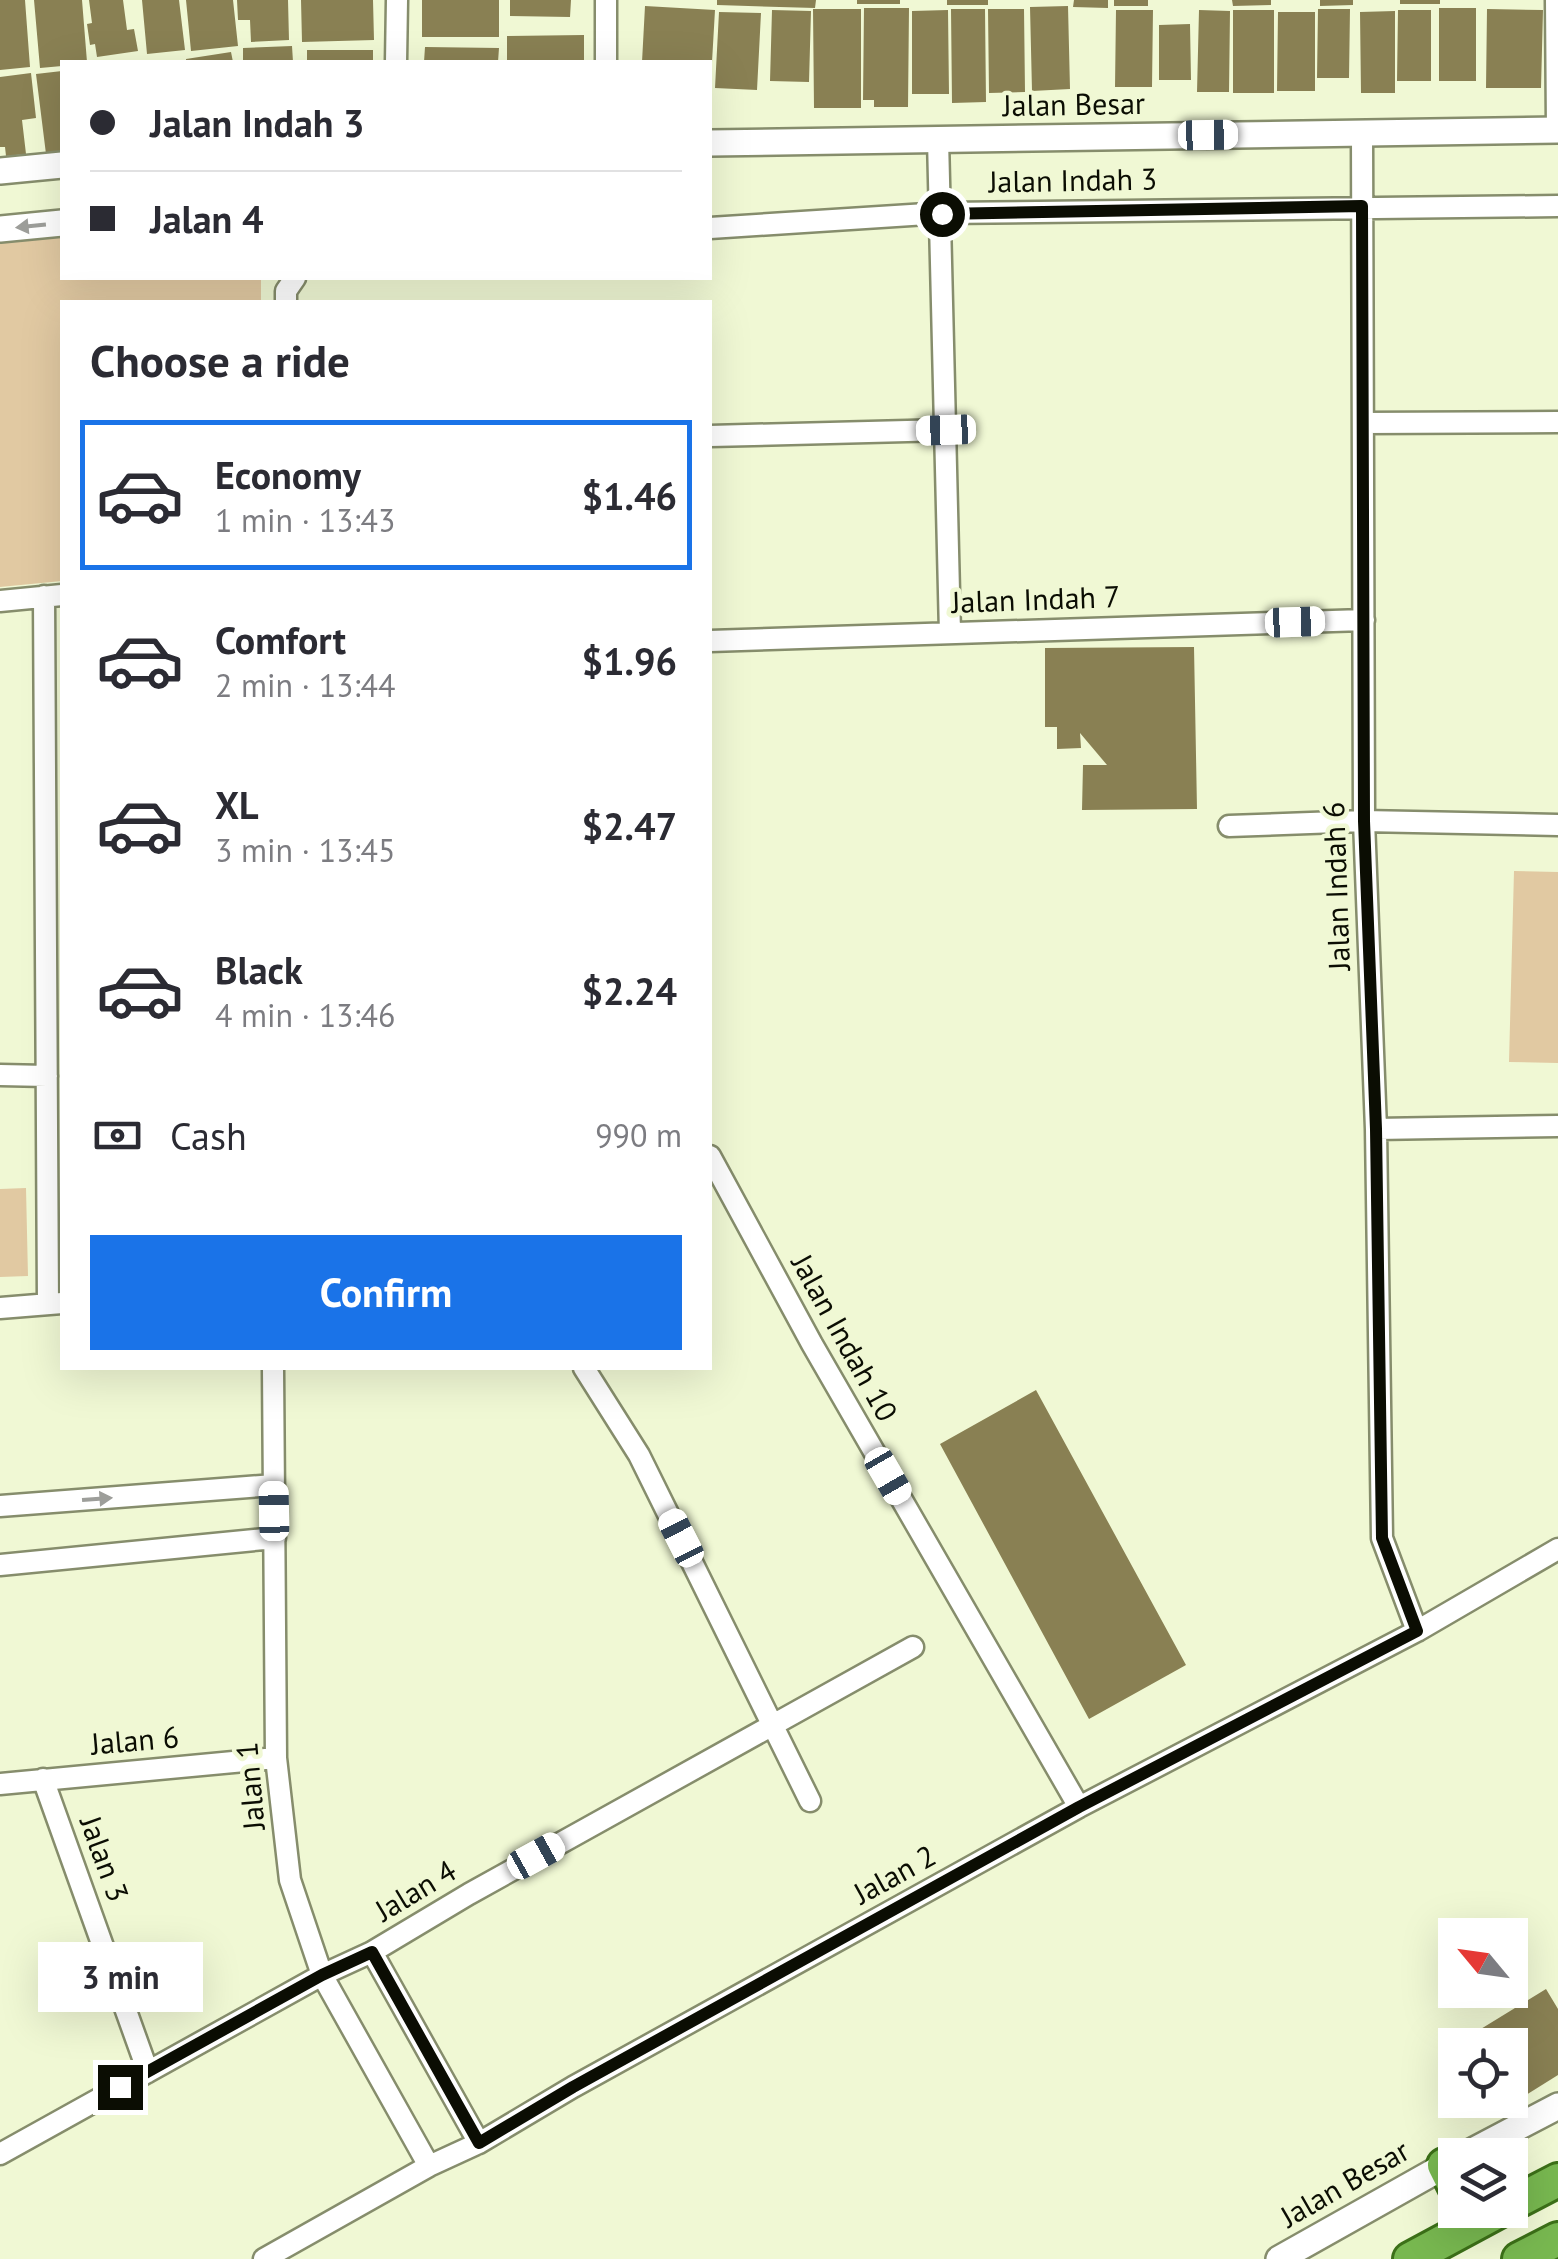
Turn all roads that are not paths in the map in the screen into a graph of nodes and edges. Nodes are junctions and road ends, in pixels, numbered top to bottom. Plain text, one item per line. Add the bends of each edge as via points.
1 (397, 0) edge
2 (606, 0) edge
3 (1556, 0) edge
4 (396, 60) edge
5 (606, 60) edge
6 (1557, 130) edge
7 (1362, 133) junction
8 (938, 140) junction
9 (712, 143) edge
10 (60, 165) edge
11 (0, 171) edge
12 (1362, 206) junction
13 (1558, 206) edge
14 (942, 214) junction
15 (60, 223) edge
16 (712, 228) edge
17 (0, 229) edge
18 (1558, 422) edge
19 (1363, 424) junction
20 (946, 430) junction
21 (712, 436) edge
22 (54, 596) edge
23 (0, 601) edge
24 (1364, 620) junction
25 (950, 633) junction
26 (712, 641) edge
27 (1364, 821) junction
28 (1558, 825) edge
29 (1229, 826) dead end
30 (0, 1076) edge
31 (46, 1076) junction
32 (1558, 1126) edge
33 (1376, 1129) junction
34 (712, 1160) edge
35 (55, 1303) edge
36 (0, 1308) edge
37 (273, 1370) edge
38 (585, 1370) edge
39 (274, 1485) junction
40 (0, 1506) edge
41 (274, 1538) junction
42 (1558, 1549) edge
43 (0, 1565) edge
44 (1417, 1631) junction
45 (913, 1647) dead end
46 (770, 1724) junction
47 (276, 1758) junction
48 (44, 1779) junction
49 (0, 1784) edge
50 (810, 1801) dead end
51 (1079, 1807) junction
52 (372, 1952) junction
53 (322, 1975) junction
54 (148, 2072) junction
55 (1558, 2106) edge
56 (1504, 2138) edge
57 (479, 2143) junction
58 (0, 2154) edge
59 (429, 2166) junction
60 (1438, 2176) edge
61 (1558, 2180) edge
62 (1528, 2196) edge
63 (1460, 2228) edge
64 (1558, 2239) edge
65 (264, 2259) edge
66 (1279, 2259) edge
67 (1410, 2259) edge
68 (1518, 2259) edge

1 - 4 street
2 - 5 street
3 - 6 street
6 - 7 street, Jalan Besar
7 - 8 street, Jalan Besar
7 - 12 street, Jalan Indah 6
8 - 9 street, Jalan Besar
8 - 14 street
10 - 11 street
12 - 13 street, Jalan Indah 3
12 - 14 street, Jalan Indah 3
12 - 19 street, Jalan Indah 6
14 - 16 street, Jalan Indah 3
14 - 20 street
15 -> 17 street
18 - 19 street
19 - 24 street, Jalan Indah 6
20 - 21 street
20 - 25 street
22 - 23 street
22 - 31 street
24 - 25 street, Jalan Indah 7
24 - 27 street, Jalan Indah 6
25 - 26 street, Jalan Indah 7
27 - 28 street
27 - 29 street
27 - 33 street, Jalan Indah 6
30 - 31 street
31 - 35 street
32 - 33 street
33 - 44 street, Jalan Indah 6 via 1382,1538
34 - 51 street, Jalan Indah 10
35 - 36 street
37 - 39 street, Jalan 1
38 - 46 street via 639,1455
40 -> 39 street
39 - 41 street, Jalan 1
41 - 43 street
41 - 47 street, Jalan 1
42 - 44 street, Jalan 2
44 - 51 street, Jalan 2
45 - 46 street, Jalan 4
46 - 50 street
46 - 52 street, Jalan 4
47 - 48 street, Jalan 6
47 - 53 street, Jalan 1 via 290,1880
48 - 49 street, Jalan 6
48 - 54 street, Jalan 3
51 - 57 street, Jalan 2
52 - 53 street, Jalan 4
52 - 57 street
53 - 54 street, Jalan 4
53 - 59 street, Jalan 1
54 - 58 street, Jalan 4
55 - 56 street, Jalan Besar
57 - 59 street, Jalan 2
59 - 65 street, Jalan 2
60 - 66 street, Jalan Besar
61 - 62 highway
63 - 67 highway
64 - 68 highway

